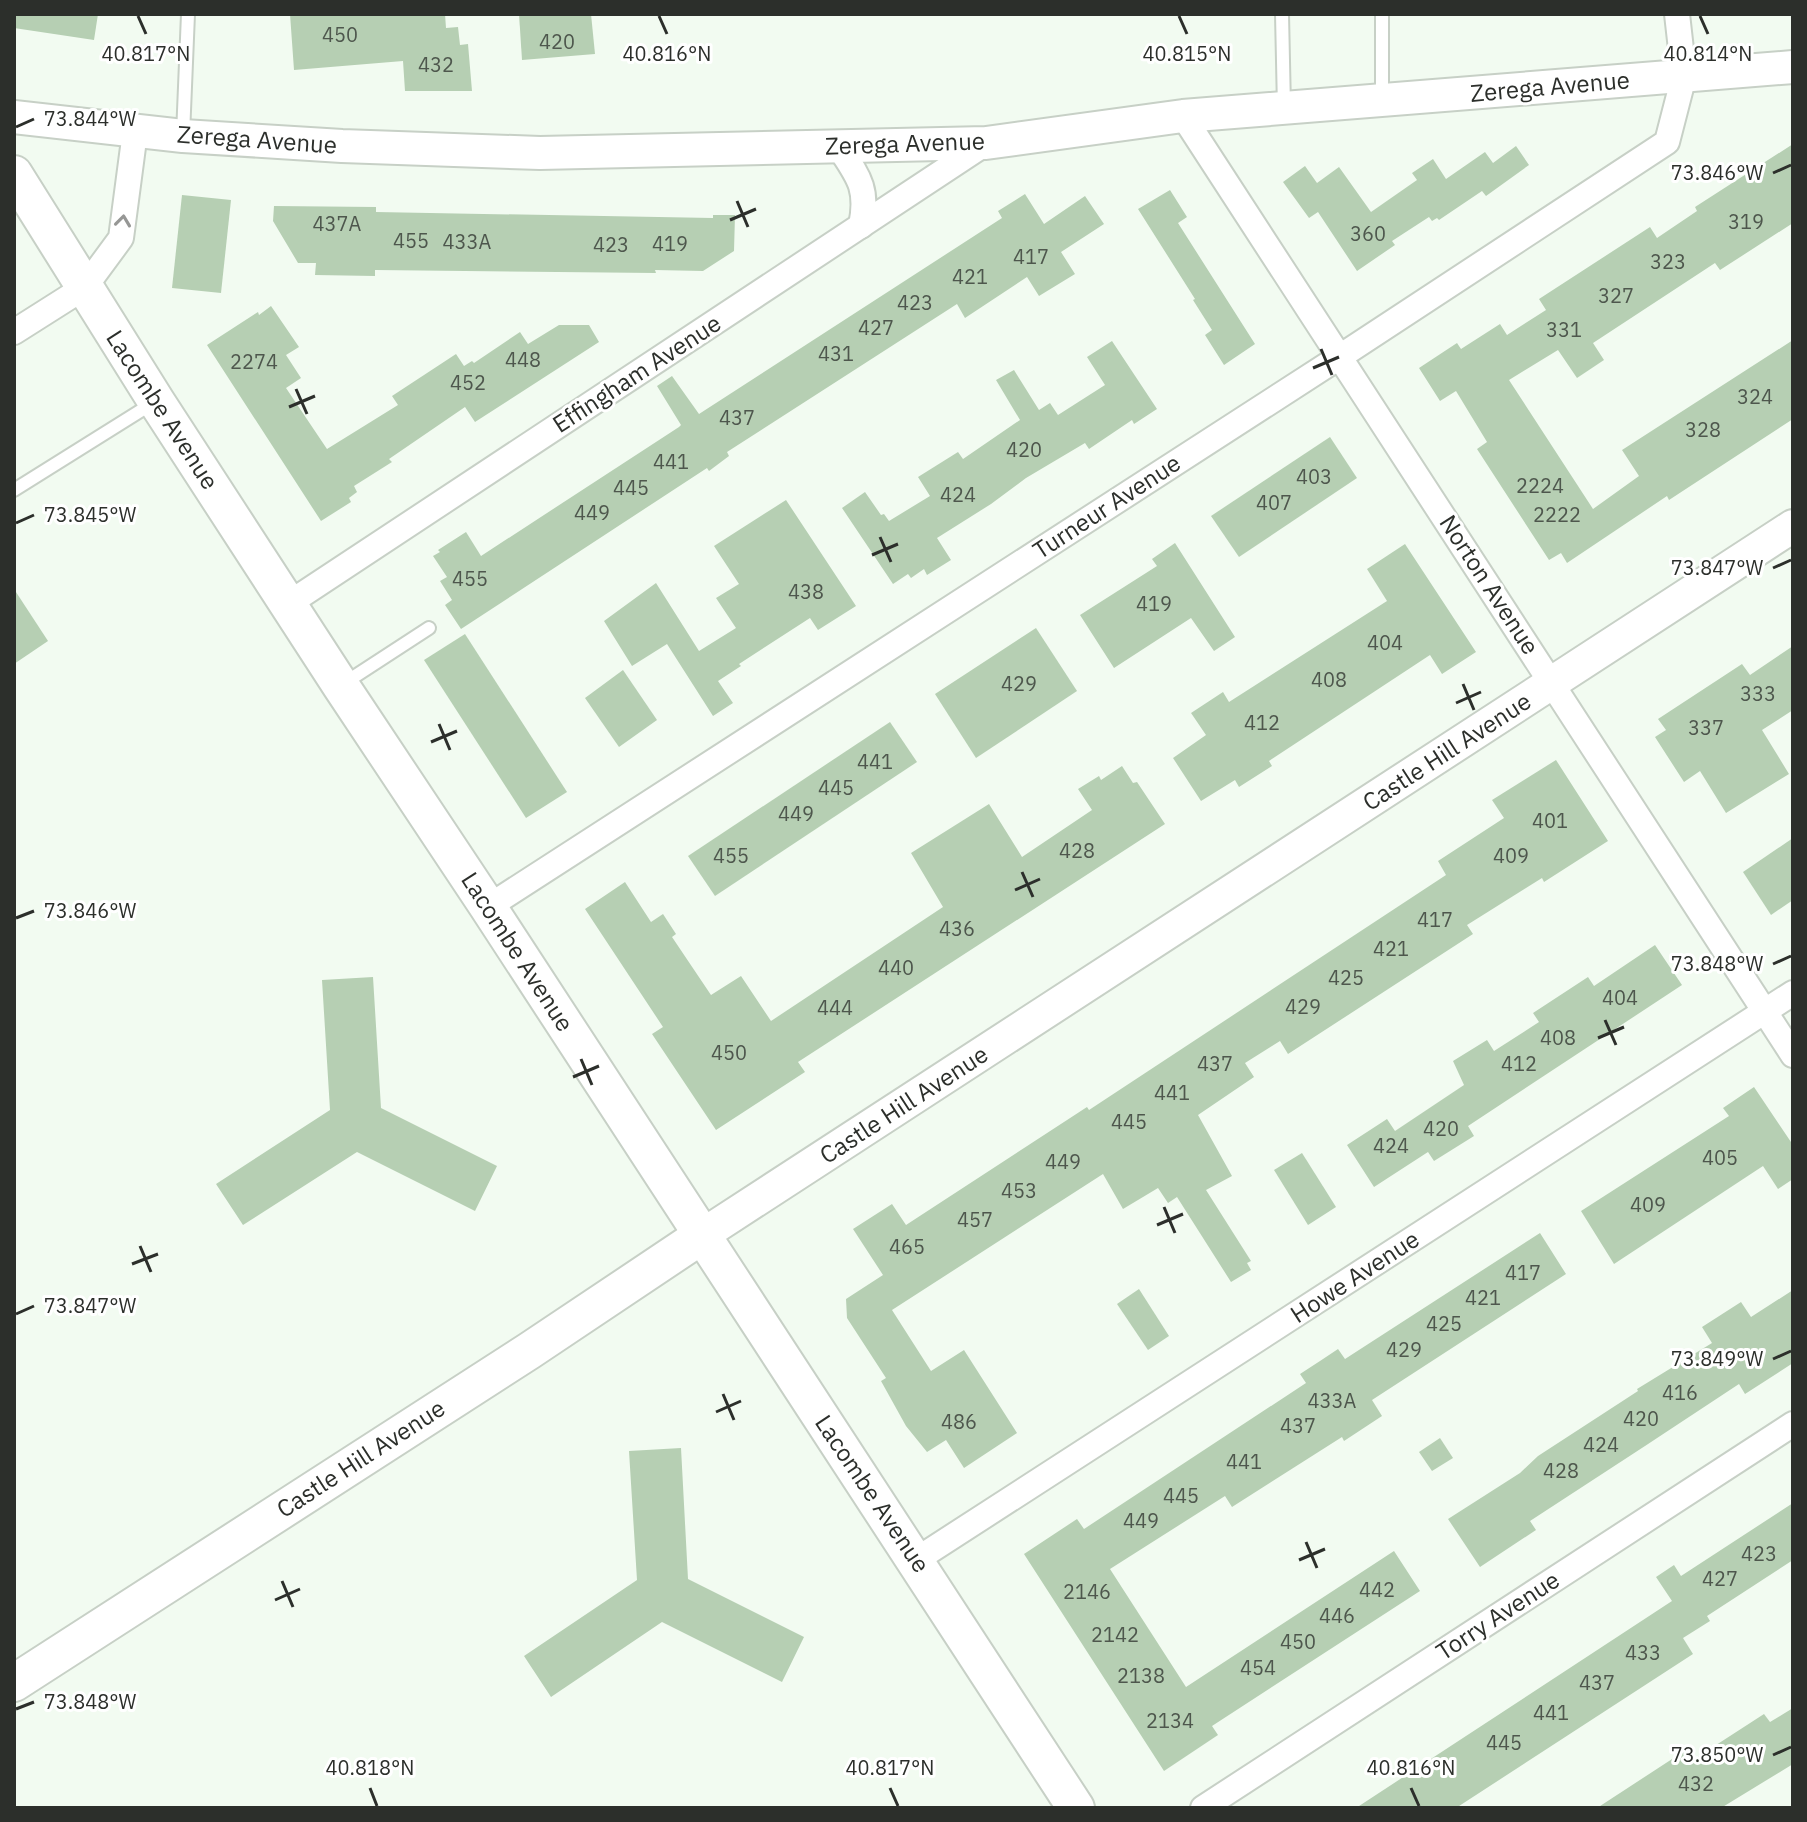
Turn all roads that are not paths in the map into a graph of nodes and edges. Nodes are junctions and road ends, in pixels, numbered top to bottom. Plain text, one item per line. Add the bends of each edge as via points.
1 (188, 14) edge
2 (1282, 14) edge
3 (1382, 14) edge
4 (1677, 14) edge
5 (1793, 67) edge
6 (1684, 76) junction
7 (1382, 100) junction
8 (1284, 108) junction
9 (1183, 116) junction
10 (14, 117) edge
11 (135, 132) junction
12 (183, 136) junction
13 (986, 143) junction
14 (838, 146) junction
15 (14, 174) edge
16 (861, 226) junction
17 (85, 287) junction
18 (14, 332) edge
19 (1341, 356) junction
20 (156, 401) junction
21 (14, 490) edge
22 (1793, 526) edge
23 (288, 604) junction
24 (429, 628) dead end
25 (1553, 683) junction
26 (341, 686) junction
27 (488, 907) junction
28 (1793, 993) edge
29 (1765, 1011) junction
30 (1793, 1055) edge
31 (701, 1236) junction
32 (1793, 1424) edge
33 (916, 1560) junction
34 (14, 1683) edge
35 (1076, 1808) edge
36 (1203, 1808) edge

1 - 12 lane
2 - 8 lane
3 - 7 lane
4 - 6 street
5 - 6 street, Zerega Avenue
6 - 7 street, Zerega Avenue
6 - 19 street, Turneur Avenue via 1667,142
7 - 8 street, Zerega Avenue
8 - 9 street, Zerega Avenue
9 - 13 street, Zerega Avenue
9 - 19 street, Norton Avenue
10 - 11 street, Zerega Avenue
11 - 12 street, Zerega Avenue
17 -> 11 street via 121,238
12 - 14 street, Zerega Avenue via 540,153
13 - 14 street, Zerega Avenue
13 - 16 street, Effingham Avenue
14 - 16 street via 864,189
15 - 17 main road, Lacombe Avenue
16 - 23 street, Effingham Avenue
17 - 18 street
17 - 20 main road, Lacombe Avenue
19 - 25 street, Norton Avenue
19 - 27 street, Turneur Avenue
20 - 21 lane
20 - 23 main road, Lacombe Avenue
22 - 25 street, Castle Hill Avenue
23 - 26 main road, Lacombe Avenue
24 - 26 lane
25 - 29 street, Norton Avenue
25 - 31 street, Castle Hill Avenue
26 - 27 main road, Lacombe Avenue
27 - 31 main road, Lacombe Avenue
28 - 29 street, Howe Avenue
29 - 30 street, Norton Avenue
29 - 33 street, Howe Avenue
31 - 33 main road, Lacombe Avenue
31 - 34 main road, Castle Hill Avenue
32 - 36 street, Torry Avenue
33 - 35 main road, Lacombe Avenue

